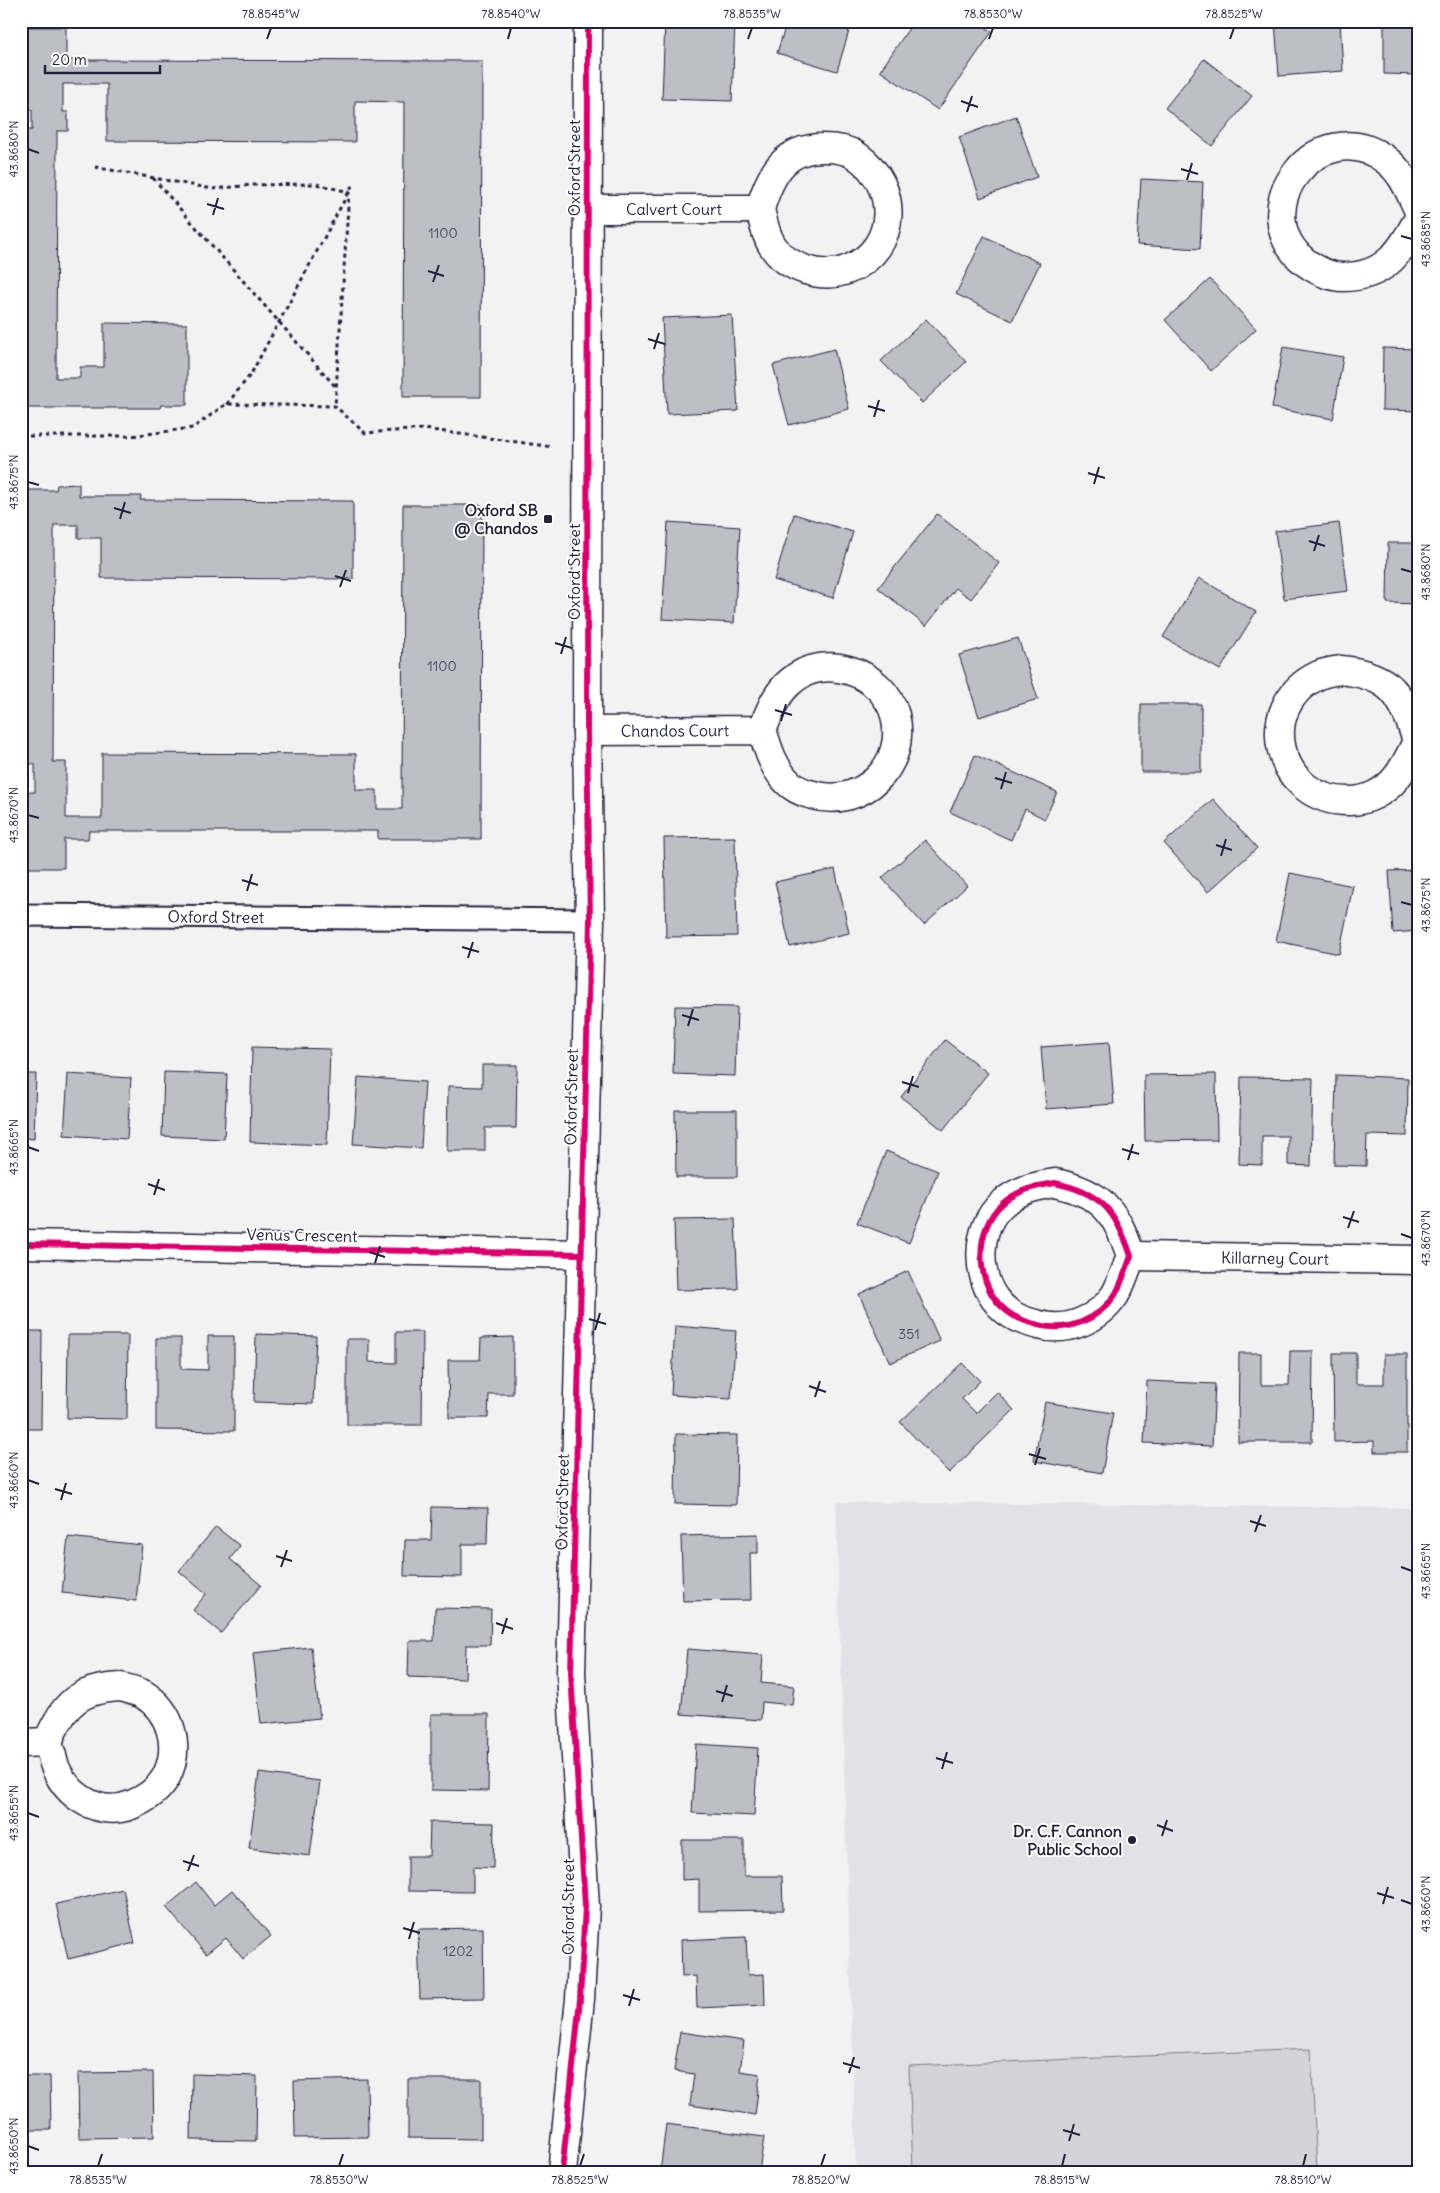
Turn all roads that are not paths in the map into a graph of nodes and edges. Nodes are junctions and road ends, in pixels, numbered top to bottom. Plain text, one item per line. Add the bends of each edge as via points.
1 (588, 21) edge
2 (588, 209) junction
3 (760, 209) junction
4 (1419, 211) edge
5 (1419, 218) edge
6 (762, 730) junction
7 (587, 731) junction
8 (1418, 741) edge
9 (21, 915) edge
10 (590, 920) junction
11 (21, 1244) edge
12 (581, 1254) junction
13 (1131, 1256) junction
14 (1419, 1260) edge
15 (49, 1742) junction
16 (21, 1743) edge
17 (562, 2172) edge

1 - 2 street, Oxford Street
2 - 3 street, Calvert Court
2 - 7 street, Oxford Street
3 - 3 street via 768,183 780,166 796,154 816,148 836,148 855,154 876,173 883,184 888,204 887,224 882,237 866,259 849,270 827,274 806,270 787,260 772,245
4 - 5 street via 1401,176 1387,160 1369,150 1348,146 1328,150 1309,159 1294,173 1284,194 1281,215 1286,237 1298,256 1315,270 1336,277 1358,277 1380,269 1397,255
6 - 6 street via 776,696 792,680 810,670 831,667 852,670 871,680 888,701 898,734 894,755 884,774 868,788 848,797 826,799 803,793 785,780 772,761
6 - 7 street, Chandos Court
7 - 10 street, Oxford Street
8 - 8 street via 1395,780 1379,793 1359,801 1337,802 1317,795 1299,783 1286,766 1280,745 1280,724 1287,704 1319,675 1341,670 1363,672 1384,681 1400,698
9 - 10 lane, Oxford Street
10 - 12 street, Oxford Street
11 - 12 street, Venus Crescent
12 - 17 street, Oxford Street via 571,1673 585,1906 580,1999
13 - 13 street via 1114,1295 1097,1314 1076,1325 1051,1328 1018,1320 999,1304 984,1280 980,1255 987,1224 1002,1204 1029,1188 1055,1183 1079,1188 1099,1200 1116,1219
13 - 14 street, Killarney Court
15 - 15 street via 65,1709 80,1696 100,1688 121,1687 142,1694 158,1707 170,1725 174,1745 171,1766 161,1785 146,1799 126,1807 107,1809 89,1804 60,1780
15 - 16 street

